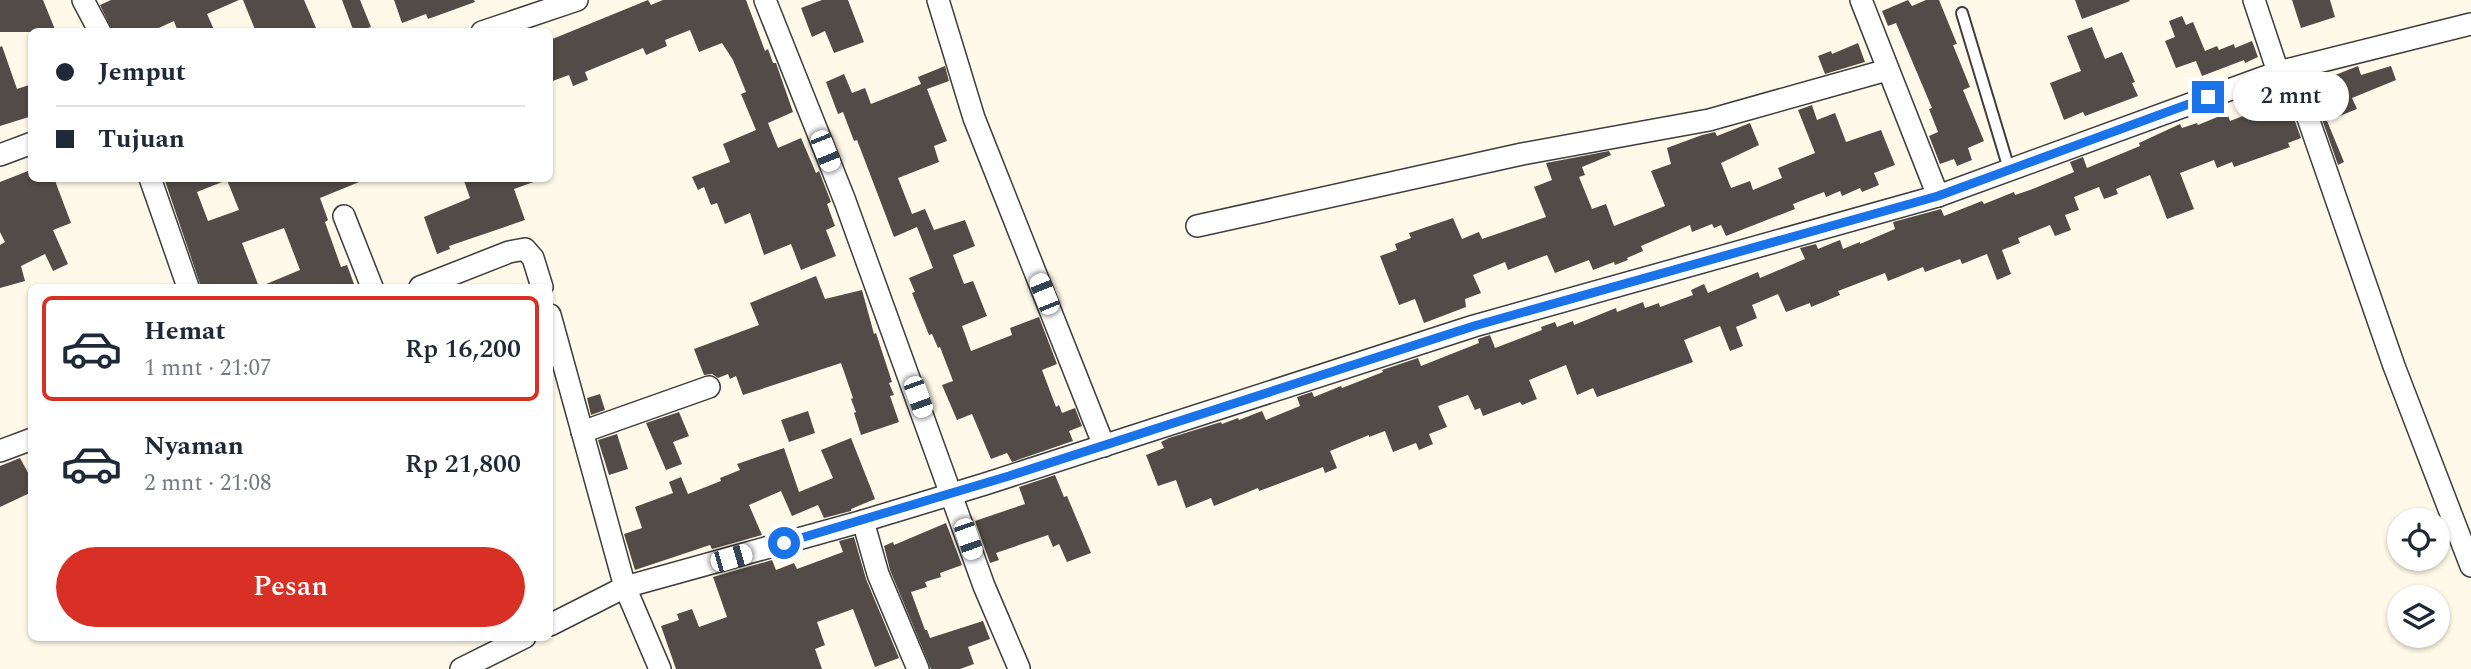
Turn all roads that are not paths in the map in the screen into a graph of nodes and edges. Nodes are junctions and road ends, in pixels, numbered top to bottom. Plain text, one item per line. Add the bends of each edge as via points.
1 (83, 0) edge
2 (577, 0) edge
3 (765, 0) edge
4 (938, 0) edge
5 (1861, 0) edge
6 (2254, 0) edge
7 (1962, 13) dead end
8 (2471, 24) edge
9 (98, 28) edge
10 (494, 28) edge
11 (1887, 71) junction
12 (2284, 71) junction
13 (28, 144) edge
14 (0, 155) edge
15 (2009, 169) junction
16 (150, 182) edge
17 (1938, 196) junction
18 (344, 216) dead end
19 (1197, 226) dead end
20 (187, 284) edge
21 (371, 284) edge
22 (429, 284) edge
23 (541, 284) edge
24 (553, 326) edge
25 (709, 387) dead end
26 (582, 432) junction
27 (28, 440) edge
28 (1104, 446) junction
29 (0, 451) edge
30 (952, 493) junction
31 (863, 521) junction
32 (2471, 566) edge
33 (625, 587) junction
34 (553, 623) edge
35 (517, 641) edge
36 (1018, 668) edge
37 (461, 669) edge
38 (660, 669) edge
39 (918, 669) edge

1 - 9 street
2 - 10 street
3 - 30 street via 845,201
4 - 28 street via 974,118
5 - 11 street
6 - 12 street
7 - 15 lane
8 - 12 street
11 - 17 street
11 - 19 street via 1710,120 1522,154
12 - 15 street
12 - 32 street
13 - 14 street
15 - 17 street
16 - 20 street
17 - 28 street via 1474,326
18 - 21 street
22 - 23 street via 525,249 533,258
24 - 26 street
25 - 26 street
26 - 33 street
27 - 29 street
28 - 30 street
30 - 31 street
30 - 36 street
31 - 33 street
31 - 39 street via 878,575
33 - 34 street
33 - 38 street
35 - 37 street

